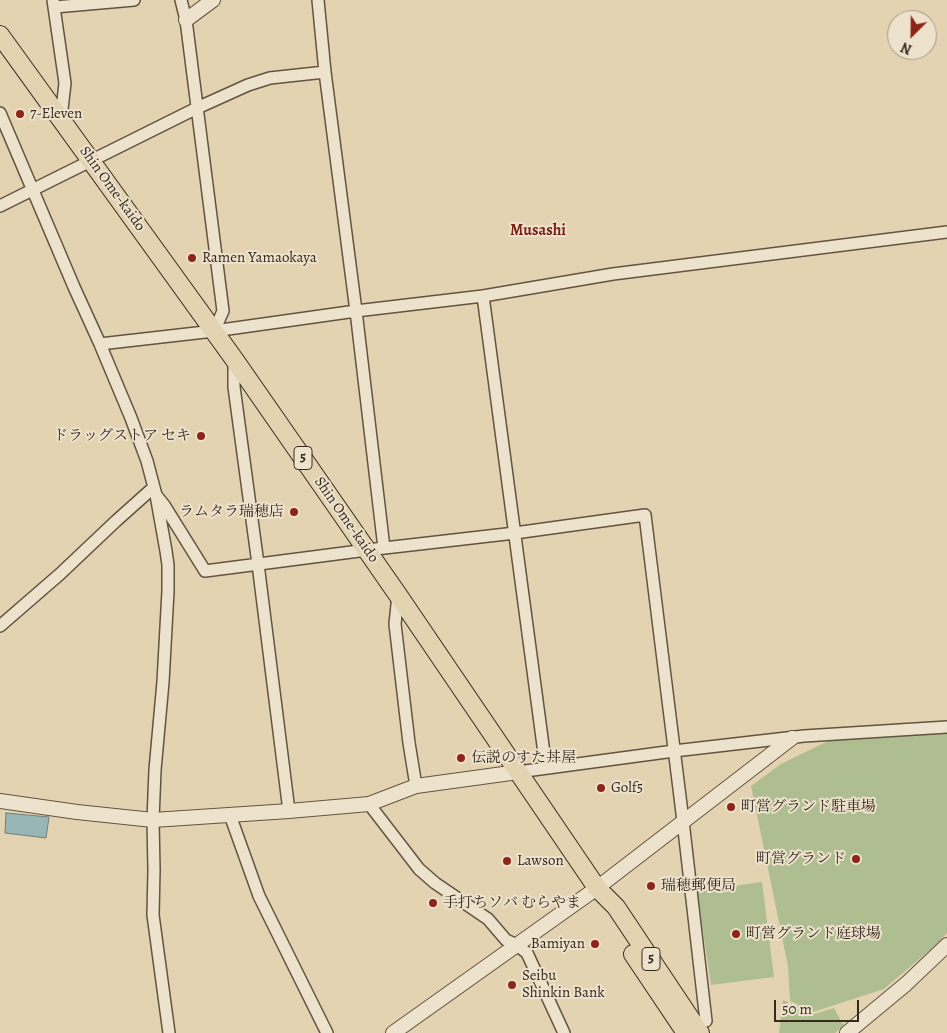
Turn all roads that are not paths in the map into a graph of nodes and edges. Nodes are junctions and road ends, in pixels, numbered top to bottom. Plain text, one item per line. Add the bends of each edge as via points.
1 (134, 0) edge
2 (182, 0) edge
3 (213, 0) edge
4 (318, 0) edge
5 (54, 4) edge
6 (186, 20) junction
7 (0, 34) edge
8 (325, 72) junction
9 (197, 108) junction
10 (0, 113) edge
11 (60, 118) junction
12 (92, 162) junction
13 (32, 190) junction
14 (0, 206) edge
15 (947, 232) edge
16 (483, 296) junction
17 (356, 311) junction
18 (214, 330) junction
19 (100, 344) junction
20 (234, 359) junction
21 (155, 491) junction
22 (515, 533) junction
23 (375, 549) junction
24 (258, 564) junction
25 (398, 596) junction
26 (0, 626) edge
27 (947, 727) edge
28 (792, 738) junction
29 (674, 751) junction
30 (546, 768) junction
31 (518, 772) junction
32 (416, 786) junction
33 (0, 801) edge
34 (369, 804) junction
35 (289, 811) junction
36 (230, 815) junction
37 (153, 820) junction
38 (682, 822) junction
39 (597, 888) junction
40 (517, 945) junction
41 (947, 945) edge
42 (659, 981) junction
43 (707, 1029) edge
44 (169, 1033) edge
45 (327, 1033) edge
46 (393, 1033) edge
47 (564, 1033) edge
48 (673, 1033) edge
49 (686, 1033) edge
50 (847, 1033) edge

1 - 5 street
2 - 6 street
3 - 6 street
4 - 8 street
5 - 11 street via 65,83
6 - 9 street
7 - 11 main road, Shin Ome-kaido / 5
8 - 9 street via 270,78
8 - 17 street
9 - 12 street
9 - 18 street via 223,311
10 - 13 street
11 - 12 main road, Shin Ome-kaido / 5
12 - 13 street
12 - 18 main road, Shin Ome-kaido / 5
13 - 14 street
13 - 19 street
15 - 16 street via 613,274
16 - 17 street
16 - 22 street
17 - 18 street
17 - 23 street
18 - 19 street
18 - 20 main road, Shin Ome-kaido / 5
19 - 21 street via 132,418
20 - 23 main road, Shin Ome-kaido / 5
20 - 24 street via 234,387
21 - 24 street via 205,571
21 - 26 street via 116,521
21 - 37 street via 168,565 168,591
22 - 23 street
22 - 29 street via 645,515
22 - 30 street
23 - 24 street
23 - 25 main road, Shin Ome-kaido / 5
24 - 35 street
25 - 31 main road, Shin Ome-kaido / 5
25 - 32 street via 395,624
27 - 28 street
28 - 29 street
28 - 38 street
29 - 30 street
29 - 38 street
30 - 31 street
31 - 32 street
31 - 39 main road, Shin Ome-kaido / 5
32 - 34 street
33 - 37 street
34 - 35 street
34 - 40 street via 418,869 488,919 506,940
35 - 36 street
36 - 37 street
36 - 45 street via 259,896
37 - 44 street via 153,915
38 - 39 street
38 - 43 street
39 - 40 street
39 - 42 main road, Shin Ome-kaido / 5 via 607,914
40 - 46 street
40 - 47 street via 527,953
41 - 50 street
42 - 43 main road via 690,1000
42 - 48 main road
42 - 49 main road, Shin Ome-kaido / 5

